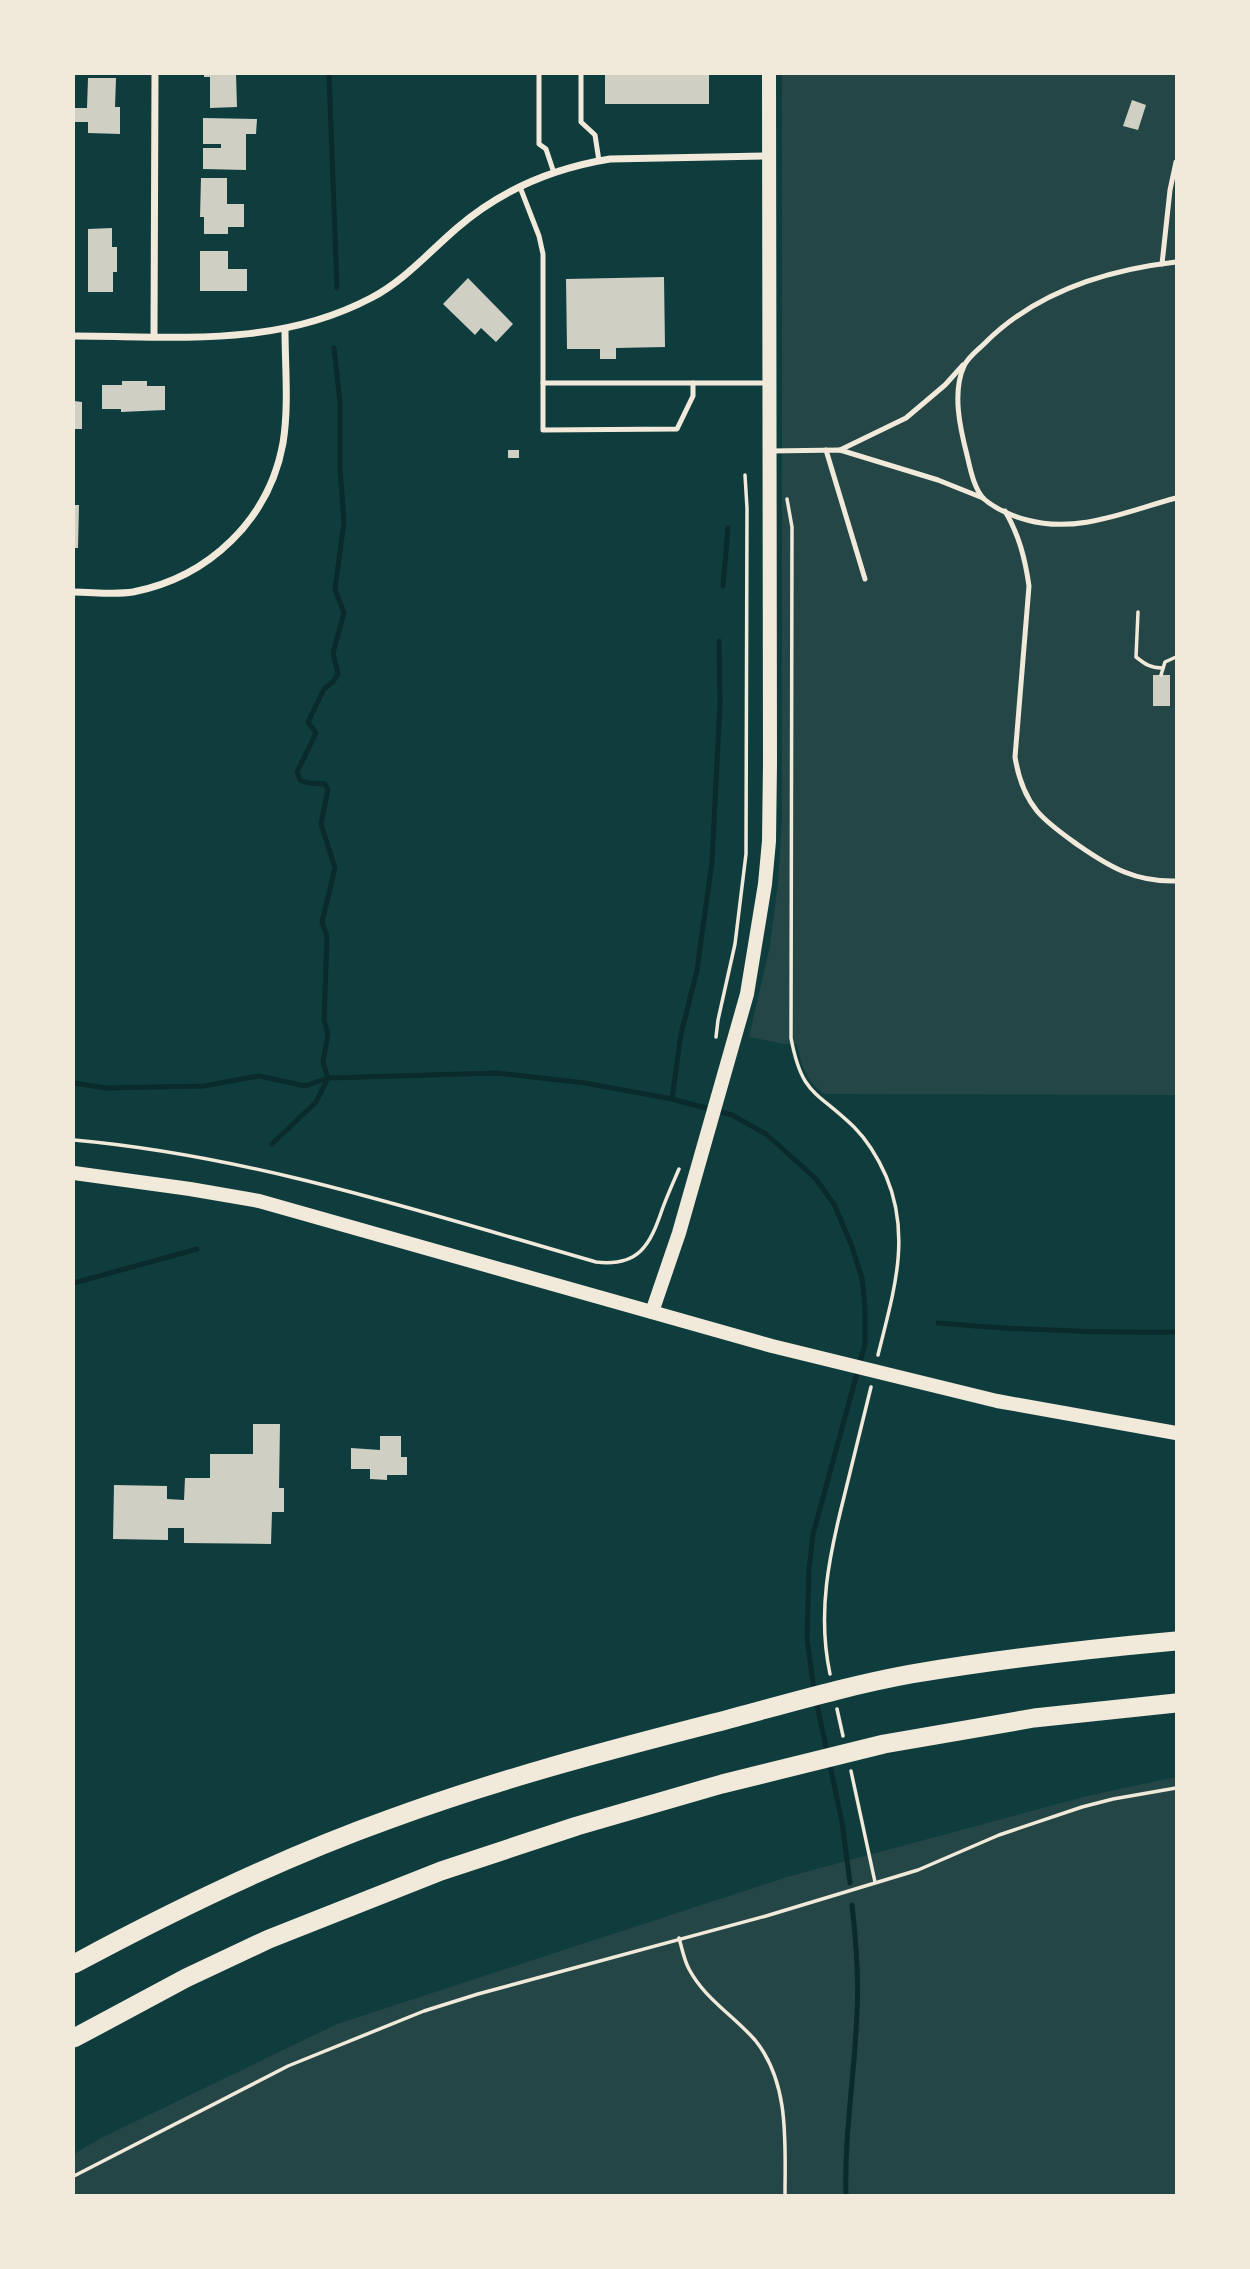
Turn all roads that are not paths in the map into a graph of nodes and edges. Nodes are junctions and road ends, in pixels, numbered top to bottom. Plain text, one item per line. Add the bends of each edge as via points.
1 (155, 74) edge
2 (539, 74) edge
3 (581, 74) edge
4 (769, 74) edge
5 (769, 156) junction
6 (599, 161) junction
7 (1177, 163) edge
8 (554, 173) junction
9 (520, 187) junction
10 (1177, 262) edge
11 (1162, 264) junction
12 (285, 330) junction
13 (74, 336) edge
14 (154, 336) junction
15 (965, 363) junction
16 (543, 383) junction
17 (692, 383) junction
18 (770, 383) junction
19 (826, 450) junction
20 (840, 450) junction
21 (770, 451) junction
22 (984, 498) junction
23 (1177, 498) edge
24 (1004, 511) junction
25 (865, 579) dead end
26 (74, 592) edge
27 (1177, 881) edge
28 (74, 1172) edge
29 (652, 1312) junction
30 (1177, 1433) edge
31 (1177, 1641) edge
32 (1177, 1703) edge
33 (74, 1964) edge
34 (74, 2038) edge

1 - 14 street
2 - 8 lane via 540,144
3 - 6 lane via 582,122 595,135
4 - 5 main road
5 - 6 street
5 - 18 main road
6 - 8 street
7 - 11 lane
8 - 9 street
9 - 12 street via 470,218 373,297
9 - 16 lane via 543,254
10 - 11 lane
11 - 15 lane via 1063,289 1001,327
12 - 14 street via 240,336
12 - 26 street via 283,442 270,485 248,523 233,541 184,576 130,592
13 - 14 street
15 - 20 lane via 906,418
15 - 22 lane via 959,378 960,418 974,480
16 - 17 lane
16 - 17 lane via 543,430 677,429 692,396
17 - 18 lane
18 - 21 main road
19 - 20 lane
19 - 21 lane
19 - 25 lane
20 - 22 lane
21 - 29 main road via 769,841 765,884 754,960 732,1052
22 - 24 lane
23 - 24 lane via 1083,524 1026,520
24 - 27 lane via 1016,531 1029,586 1015,757 1026,794 1062,834 1105,864 1154,881
28 - 29 main road via 259,1201
29 - 30 main road via 943,1388
31 - 33 highway via 1006,1660 881,1680 531,1772 388,1819 266,1869
32 - 34 highway via 1034,1718 884,1744 566,1829 367,1899 224,1959

